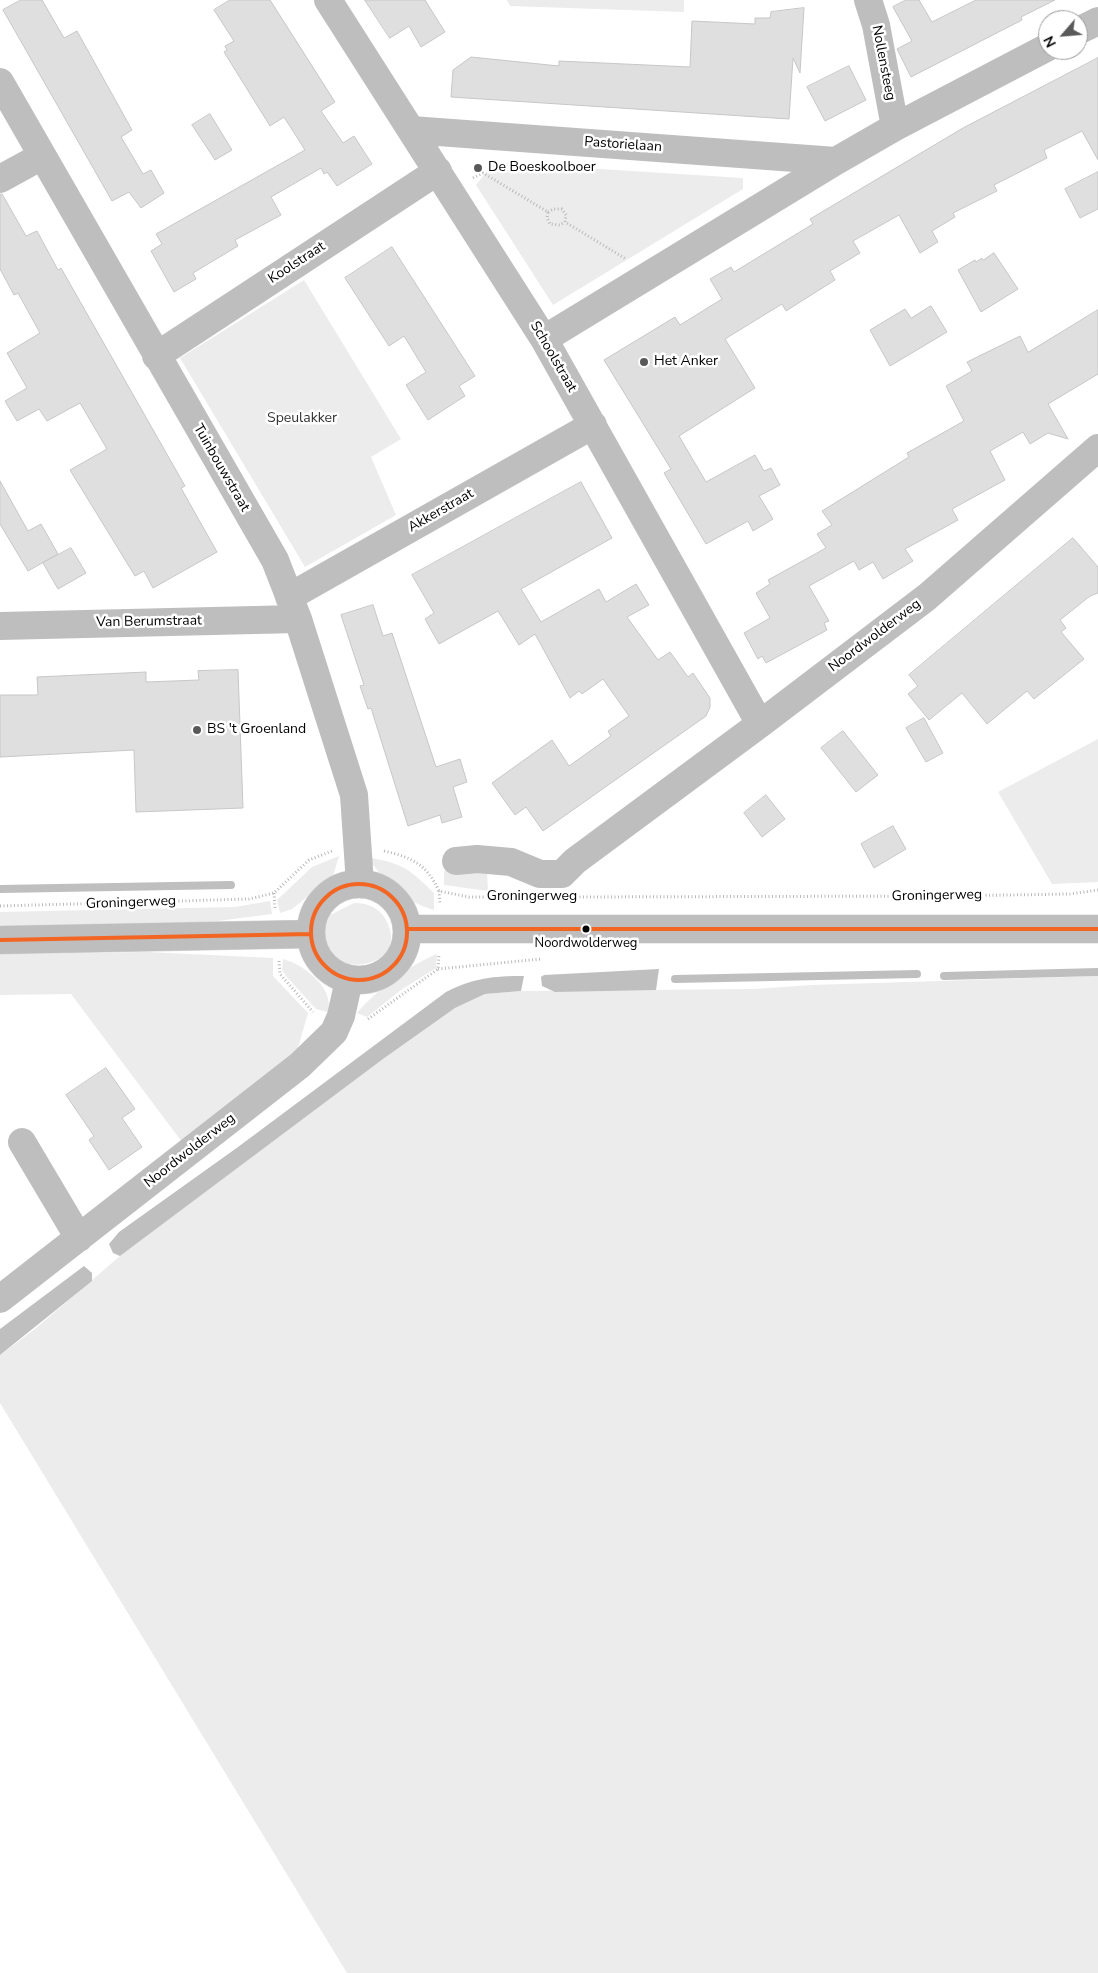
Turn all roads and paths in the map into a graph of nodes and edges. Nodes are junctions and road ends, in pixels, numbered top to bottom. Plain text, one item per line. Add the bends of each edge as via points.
1 (328, 0) edge
2 (868, 0) edge
3 (1038, 52) edge
4 (0, 82) edge
5 (895, 127) junction
6 (411, 130) junction
7 (42, 156) junction
8 (836, 161) junction
9 (0, 179) edge
10 (444, 181) junction
11 (548, 212) junction
12 (565, 222) junction
13 (642, 279) junction
14 (544, 339) junction
15 (156, 356) junction
16 (592, 425) junction
17 (1098, 448) edge
18 (293, 608) junction
19 (0, 626) edge
20 (760, 724) junction
21 (357, 845) junction
22 (456, 861) dead end
23 (360, 884) junction
24 (1098, 890) edge
25 (439, 891) junction
26 (531, 897) dead end
27 (570, 897) dead end
28 (0, 906) edge
29 (407, 929) junction
30 (440, 930) junction
31 (1095, 930) edge
32 (311, 934) junction
33 (0, 940) edge
34 (541, 959) dead end
35 (438, 969) junction
36 (349, 980) junction
37 (313, 1012) dead end
38 (342, 1016) junction
39 (22, 1142) dead end
40 (79, 1238) junction
41 (0, 1299) edge

1 - 6 street, Schoolstraat
2 - 5 street, Nollensteeg via 876,25
3 - 5 street
4 - 7 street, Tuinbouwstraat
5 - 8 street
6 - 8 street, Pastorielaan
6 - 10 street, Schoolstraat
7 - 9 street
7 - 15 street, Tuinbouwstraat
8 - 13 street
10 - 11 path via 483,173
10 - 14 street, Schoolstraat
10 - 15 street, Koolstraat
11 - 12 path via 562,209 566,215
11 - 12 path via 550,224 560,226
12 - 13 path via 626,260
13 - 14 street
14 - 16 street, Schoolstraat
15 - 18 street, Tuinbouwstraat via 275,560
16 - 18 street, Akkerstraat
16 - 20 street, Schoolstraat
17 - 20 street, Noordwolderweg via 927,597
18 - 19 street, Van Berumstraat
18 - 21 street, Tuinbouwstraat via 354,795
20 - 22 street, Noordwolderweg via 575,861 562,874 540,874 511,862
21 - 23 street, Tuinbouwstraat
21 - 25 path, Groningerweg via 400,855 423,866
21 - 28 path, Groningerweg via 309,860 274,893 249,899
23 - 29 street via 387,893 401,909
23 - 32 street via 335,890 325,898 312,921
24 - 27 path, Groningerweg via 1070,894 956,896
25 - 26 path, Groningerweg via 469,898
25 - 30 path
29 - 30 street
29 - 36 street via 405,947 397,962 384,974 367,980
30 - 31 street
30 - 35 path
32 - 33 street
32 - 36 street via 314,949 322,963 330,971
34 - 35 path
35 - 38 path via 366,1021
36 - 38 street, Noordwolderweg
37 - 38 path
38 - 40 street, Noordwolderweg via 334,1032 300,1065
39 - 40 street
40 - 41 street, Noordwolderweg

